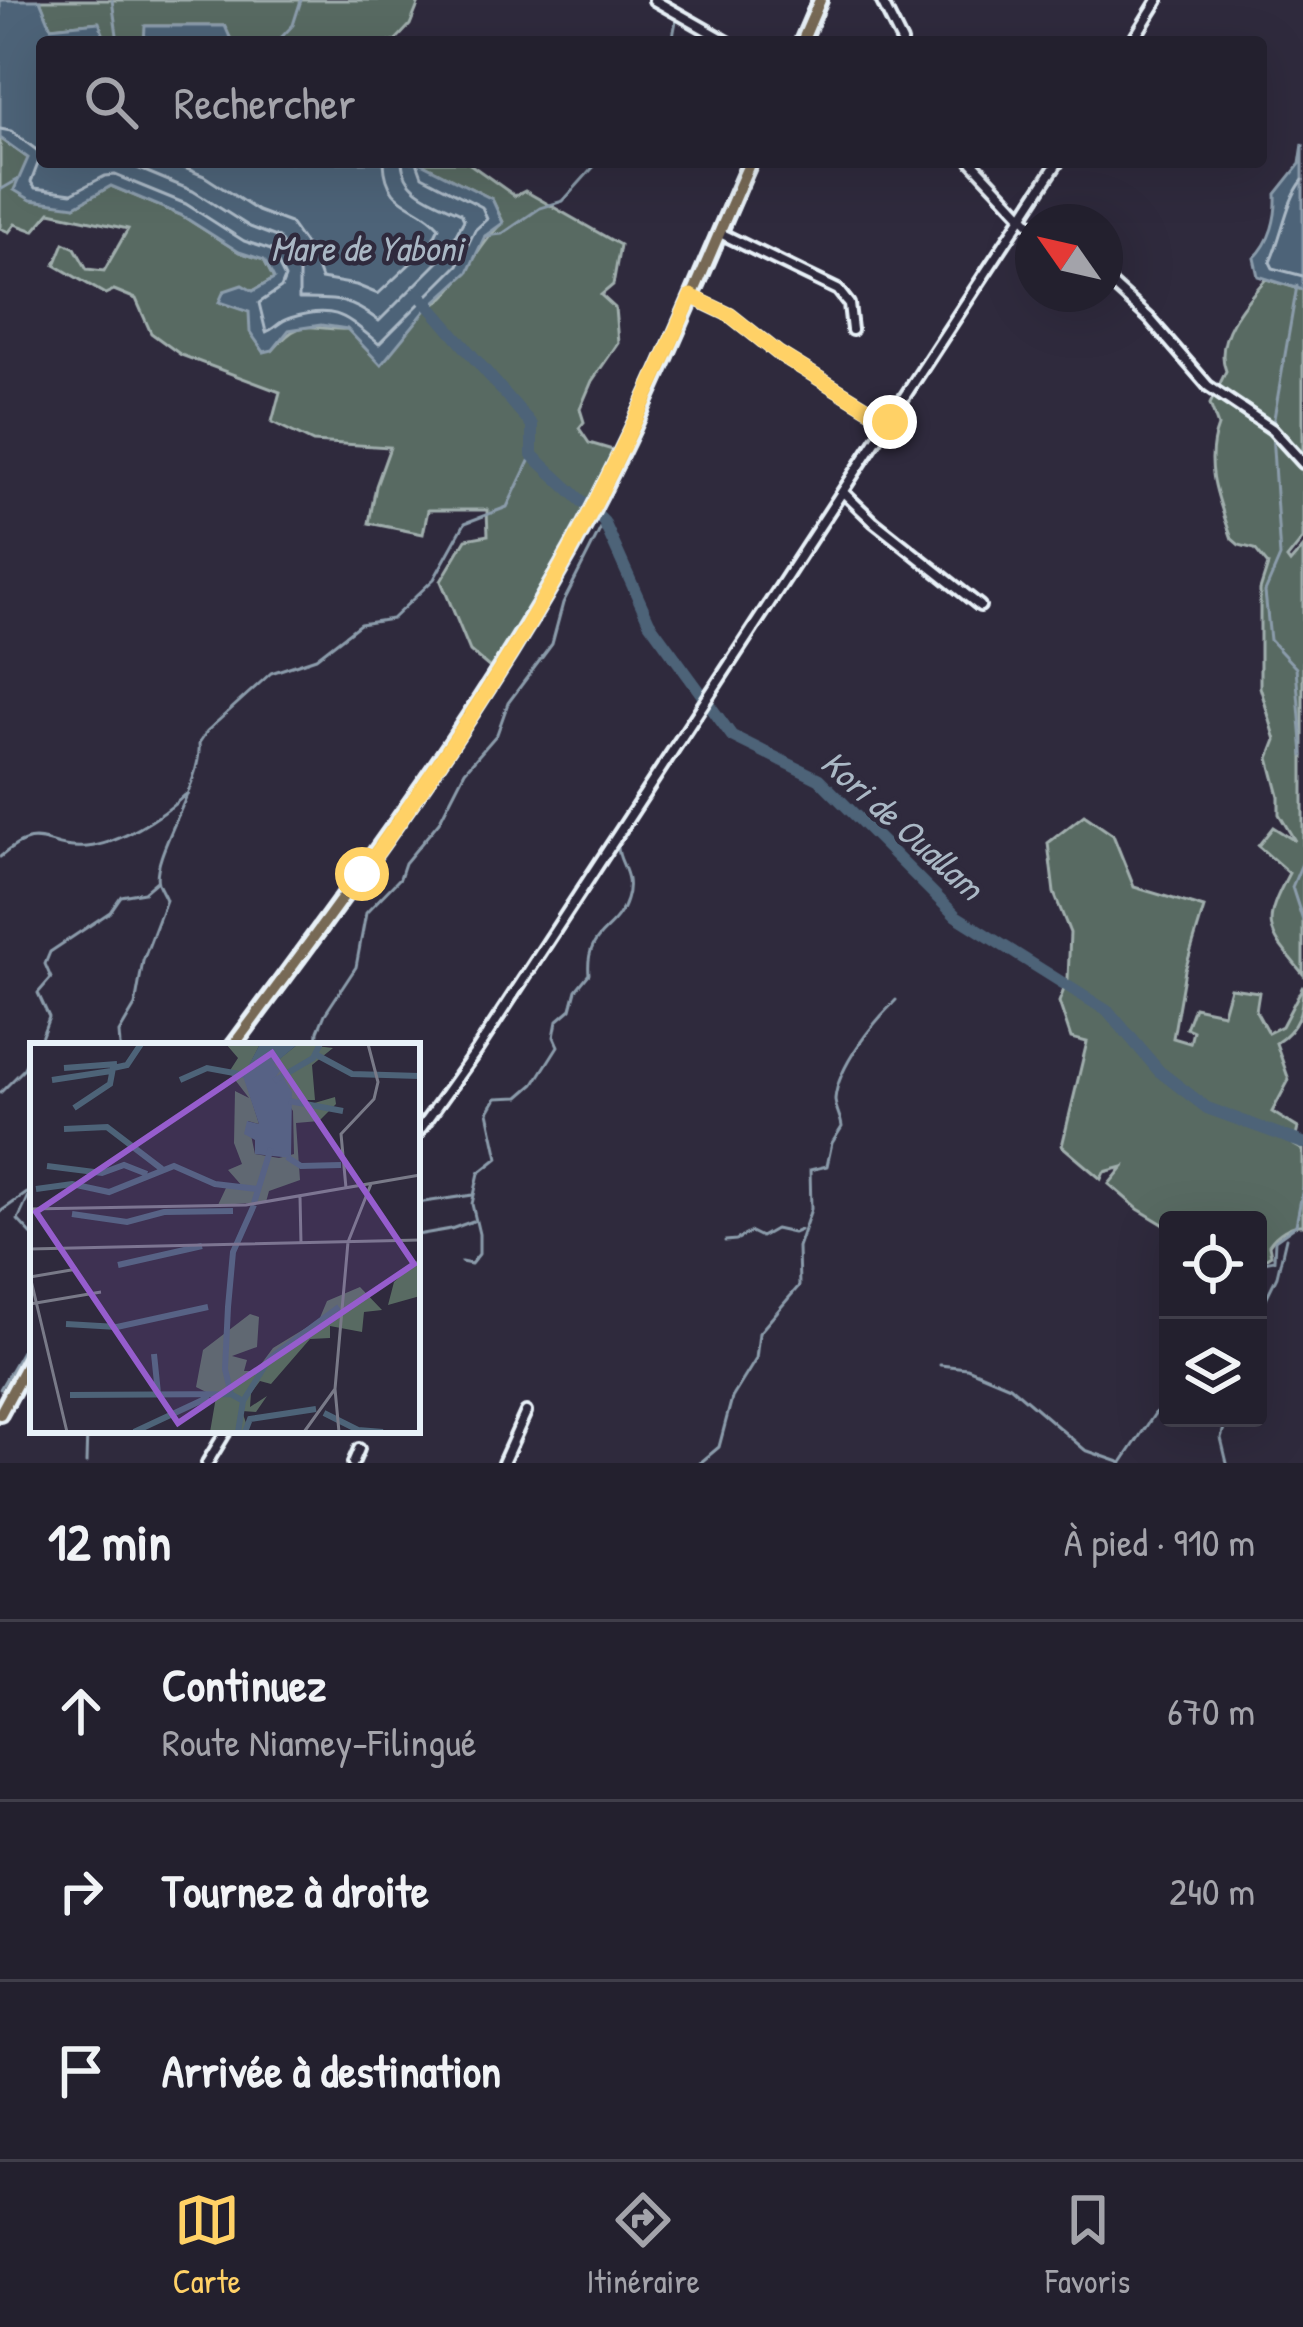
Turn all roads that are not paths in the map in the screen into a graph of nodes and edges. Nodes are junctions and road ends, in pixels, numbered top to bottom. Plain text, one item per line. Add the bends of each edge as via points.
1 (654, 0) edge
2 (820, 0) edge
3 (881, 0) edge
4 (1158, 0) edge
5 (717, 36) edge
6 (805, 36) edge
7 (899, 36) edge
8 (1136, 36) edge
9 (746, 168) edge
10 (977, 168) edge
11 (1054, 168) edge
12 (1033, 204) edge
13 (1015, 211) edge
14 (718, 232) junction
15 (1015, 232) edge
16 (1123, 294) edge
17 (691, 296) junction
18 (852, 330) dead end
19 (890, 422) junction
20 (1303, 463) edge
21 (843, 493) junction
22 (980, 606) dead end
23 (235, 1043) edge
24 (420, 1130) edge
25 (30, 1359) edge
26 (526, 1412) dead end
27 (0, 1414) edge
28 (224, 1433) edge
29 (359, 1449) dead end
30 (207, 1463) edge
31 (352, 1463) edge
32 (503, 1463) edge

1 - 5 street
2 - 6 main road
3 - 7 street
4 - 8 street
9 - 14 main road
10 - 13 street
11 - 12 street
14 - 17 main road
14 - 18 street via 838,290
15 - 19 street
16 - 20 street via 1208,386 1272,429
17 - 19 street
17 - 23 main road via 601,493 485,696
19 - 21 street
21 - 22 street
21 - 24 street
25 - 27 main road
26 - 32 street
28 - 30 street
29 - 31 street

